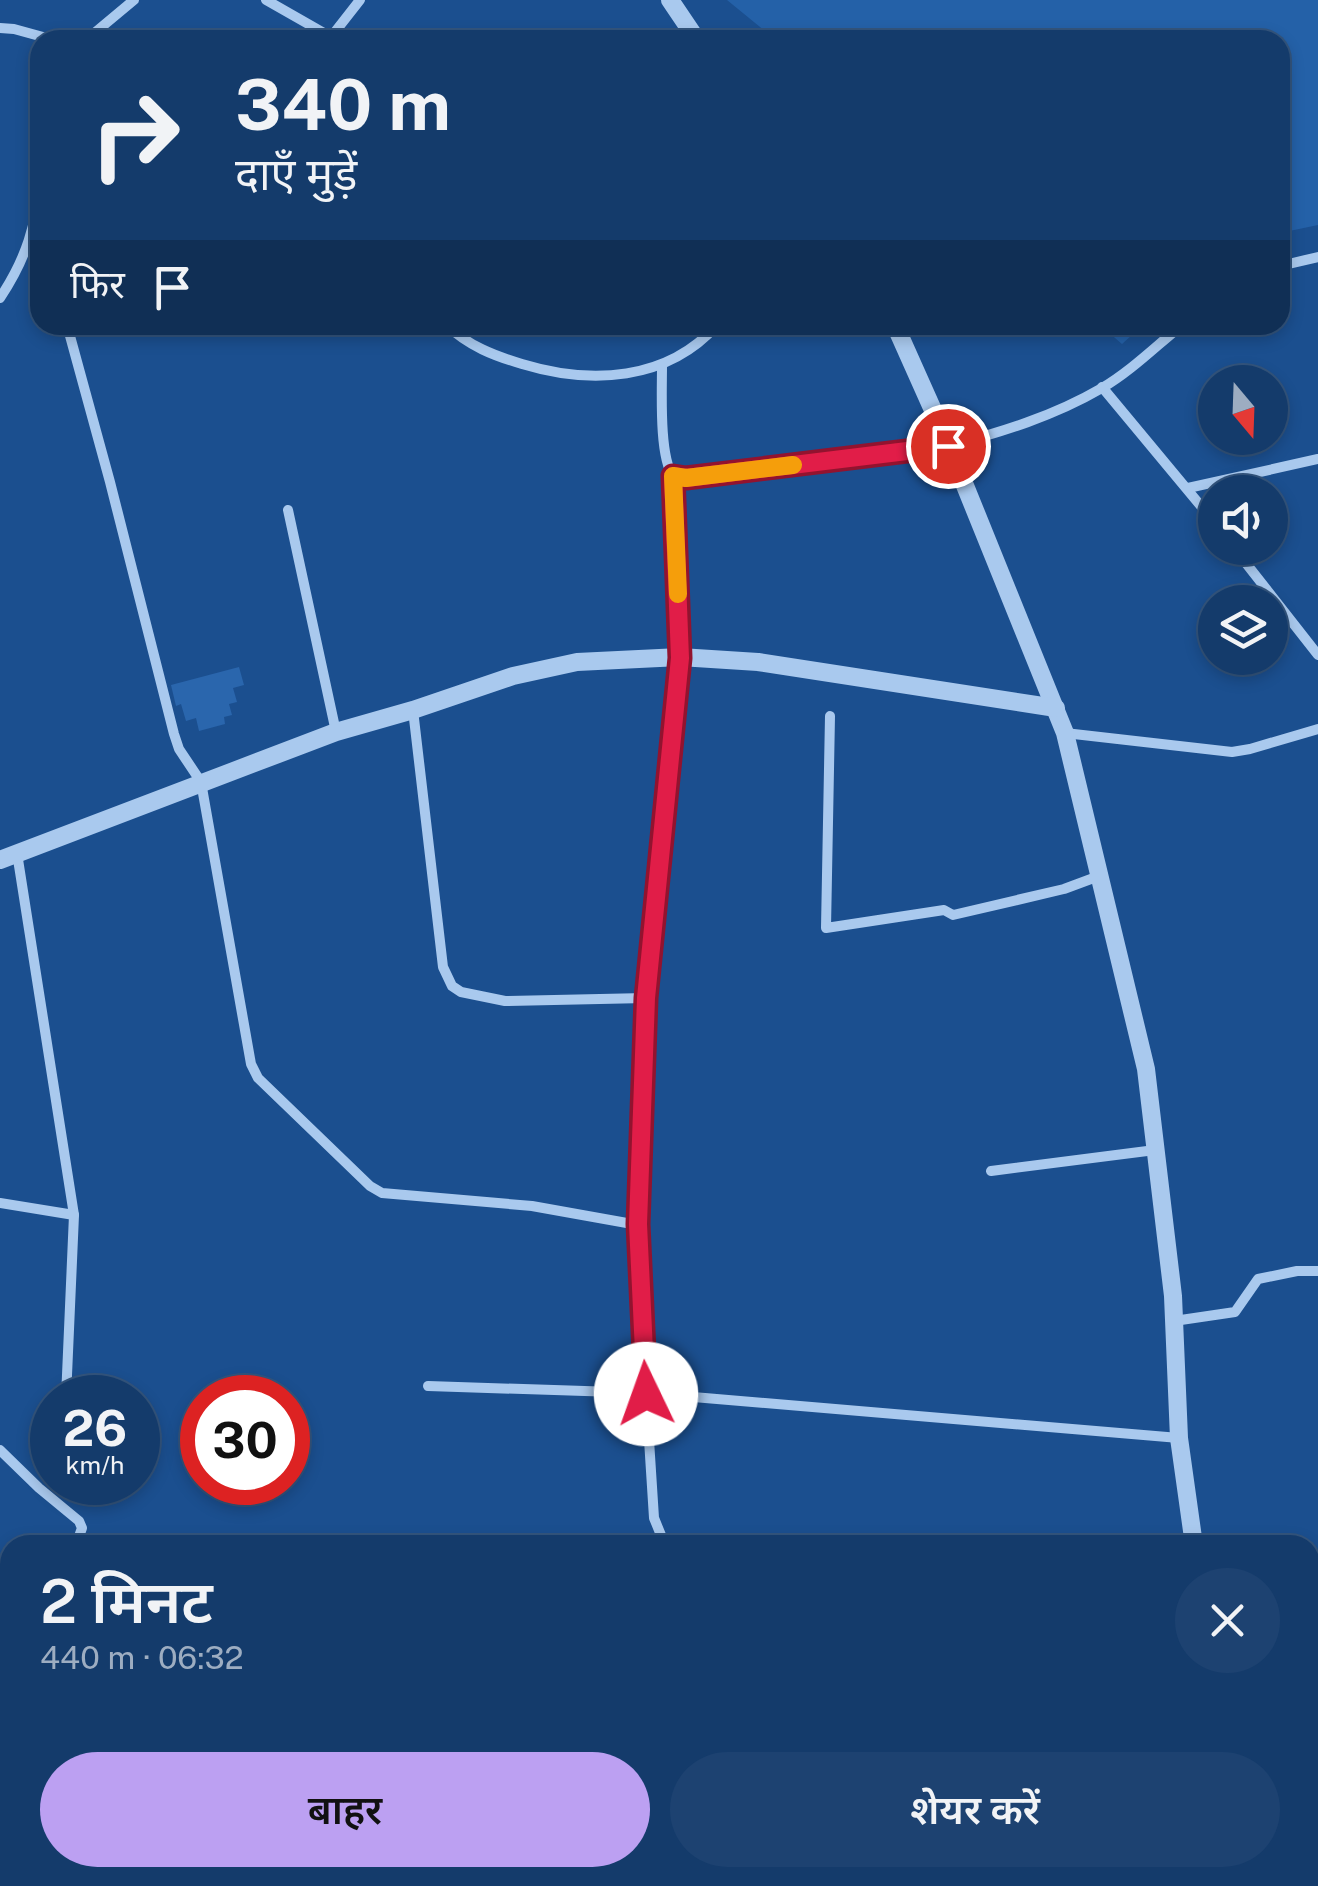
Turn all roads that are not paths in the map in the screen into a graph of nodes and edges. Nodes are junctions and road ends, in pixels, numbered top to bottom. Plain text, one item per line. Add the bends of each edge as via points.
1 (134, 0) edge
2 (266, 0) edge
3 (360, 0) edge
4 (670, 0) edge
5 (0, 28) edge
6 (98, 30) edge
7 (318, 30) edge
8 (338, 30) edge
9 (691, 30) edge
10 (30, 33) edge
11 (30, 241) edge
12 (1318, 257) edge
13 (1290, 264) edge
14 (0, 298) edge
15 (70, 335) edge
16 (457, 335) edge
17 (706, 335) edge
18 (898, 335) edge
19 (1169, 335) edge
20 (662, 366) junction
21 (1102, 388) junction
22 (948, 446) junction
23 (1318, 459) edge
24 (673, 476) junction
25 (1188, 488) junction
26 (1198, 501) edge
27 (288, 510) dead end
28 (1247, 565) edge
29 (1318, 655) edge
30 (680, 658) junction
31 (1056, 708) junction
32 (413, 710) junction
33 (830, 716) dead end
34 (1318, 730) edge
35 (336, 732) junction
36 (1065, 732) junction
37 (201, 782) junction
38 (9, 856) edge
39 (1099, 876) junction
40 (646, 998) junction
41 (1155, 1150) junction
42 (991, 1172) dead end
43 (0, 1204) edge
44 (74, 1216) junction
45 (638, 1224) junction
46 (1318, 1271) edge
47 (1174, 1321) junction
48 (67, 1375) edge
49 (428, 1386) dead end
50 (646, 1394) junction
51 (1179, 1438) junction
52 (0, 1450) edge
53 (80, 1535) edge
54 (661, 1535) edge
55 (1193, 1535) edge

1 - 6 street
2 - 7 street
3 - 8 street
4 - 9 street
5 - 10 street
11 - 14 street
12 - 13 street
15 - 37 street via 174,734
16 - 20 street via 493,355 552,373 596,376
17 - 20 street
18 - 22 street
19 - 21 street
20 - 24 street via 663,430
21 - 22 street via 1023,424
21 - 25 street
22 - 24 street
22 - 31 street
23 - 25 street
24 - 30 street
25 - 26 street
27 - 35 street
28 - 29 street
30 - 31 street via 795,668
30 - 32 street via 550,666
30 - 40 street
31 - 36 street
32 - 35 street
32 - 40 street via 443,967 452,986 505,1000
33 - 39 street via 826,928 944,910 953,915
34 - 36 street via 1232,752
35 - 37 street
36 - 39 street
37 - 38 street
37 - 45 street via 258,1078 382,1193 532,1206
38 - 44 street
39 - 41 street via 1146,1069
40 - 45 street
41 - 42 street
41 - 47 street
43 - 44 street
44 - 48 street
45 - 50 street
46 - 47 street via 1258,1279 1235,1312
47 - 51 street
49 - 50 street
50 - 51 street
50 - 54 street via 654,1518
51 - 55 street
52 - 53 street via 79,1521

